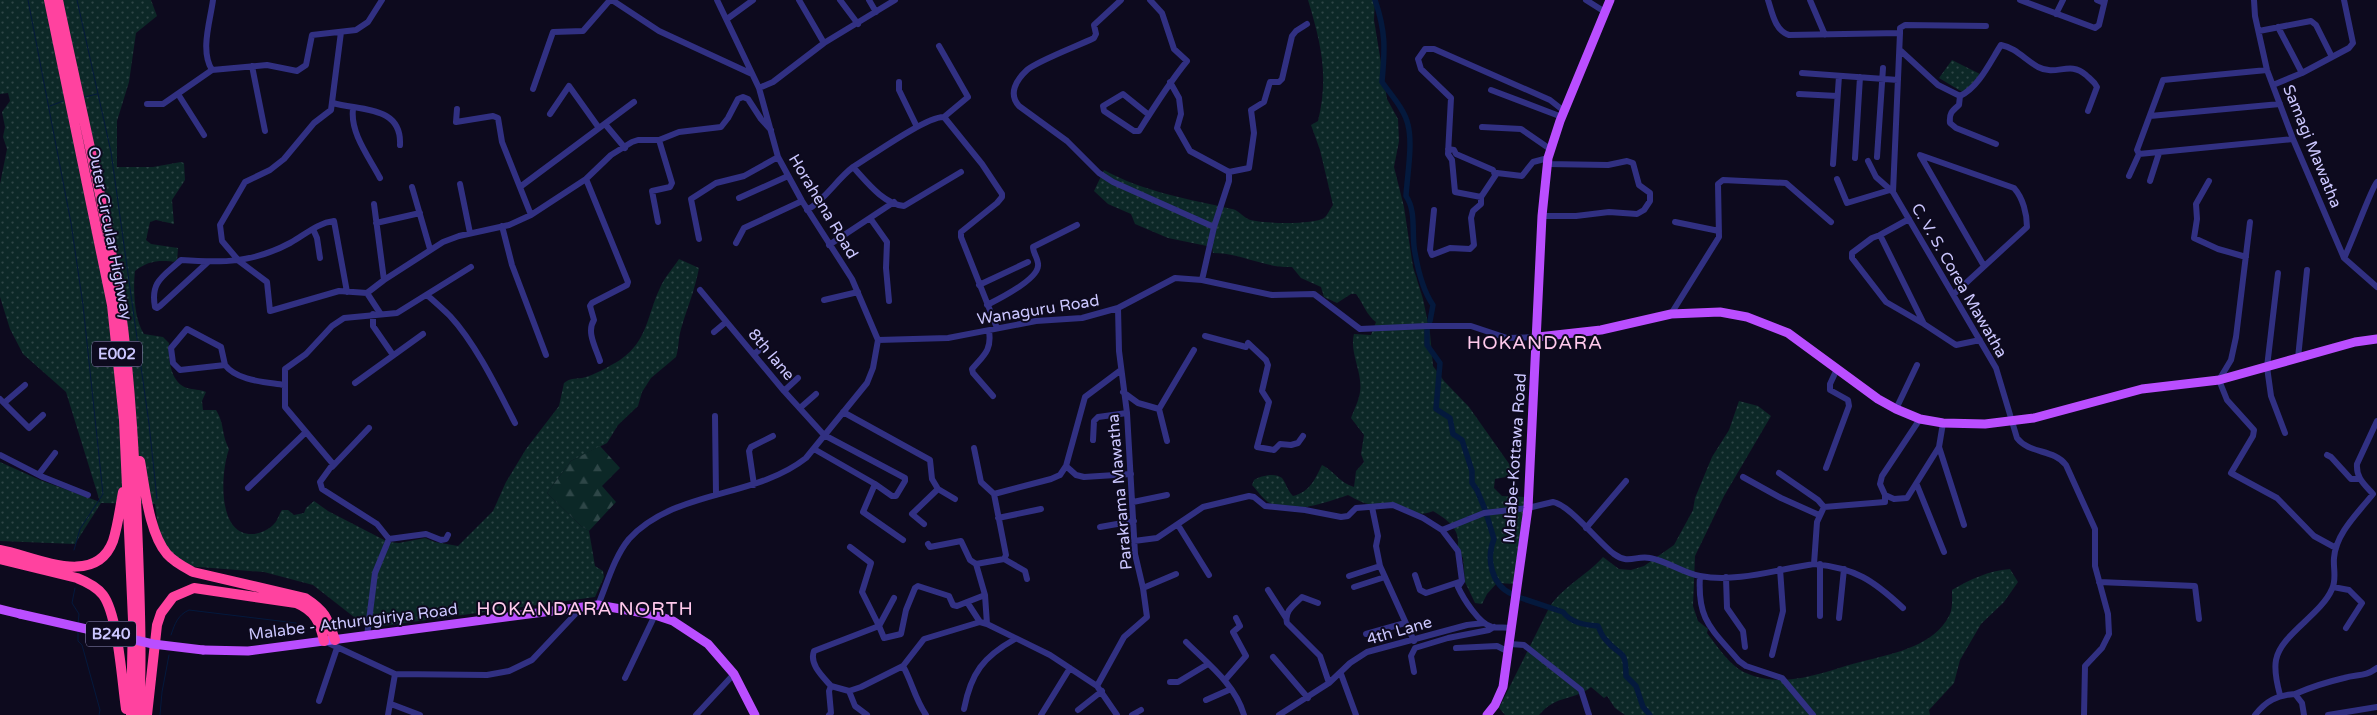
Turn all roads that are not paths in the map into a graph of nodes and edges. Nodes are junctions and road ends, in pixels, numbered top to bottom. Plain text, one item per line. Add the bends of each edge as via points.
1 (48, 0) edge
2 (58, 0) edge
3 (213, 0) edge
4 (382, 0) edge
5 (611, 0) edge
6 (717, 0) edge
7 (752, 0) edge
8 (800, 0) edge
9 (840, 0) edge
10 (869, 0) edge
11 (895, 0) edge
12 (1121, 0) edge
13 (1150, 0) edge
14 (1586, 0) edge
15 (1610, 0) edge
16 (1768, 0) edge
17 (1810, 0) edge
18 (2020, 0) edge
19 (2063, 0) edge
20 (2097, 0) edge
21 (2254, 0) edge
22 (2344, 0) edge
23 (2104, 1) edge
24 (876, 12) junction
25 (1605, 12) junction
26 (2056, 14) junction
27 (727, 19) junction
28 (858, 24) junction
29 (1307, 24) dead end
30 (1986, 26) dead end
31 (2278, 27) junction
32 (2259, 31) junction
33 (341, 32) junction
34 (1900, 33) junction
35 (1825, 35) junction
36 (824, 43) junction
37 (938, 46) dead end
38 (1901, 51) junction
39 (2332, 57) junction
40 (252, 66) junction
41 (1883, 68) dead end
42 (212, 70) junction
43 (2267, 70) junction
44 (1802, 73) dead end
45 (752, 74) junction
46 (2302, 74) junction
47 (1839, 76) junction
48 (1860, 77) junction
49 (1882, 79) junction
50 (1898, 80) junction
51 (899, 82) dead end
52 (1170, 82) junction
53 (2273, 85) junction
54 (759, 88) junction
55 (533, 89) dead end
56 (1491, 90) dead end
57 (178, 94) junction
58 (1799, 94) dead end
59 (1837, 96) junction
60 (1960, 96) junction
61 (634, 102) dead end
62 (333, 103) junction
63 (147, 104) dead end
64 (2280, 104) junction
65 (353, 109) junction
66 (457, 110) dead end
67 (2088, 111) dead end
68 (550, 114) dead end
69 (1563, 114) junction
70 (1149, 115) junction
71 (2150, 116) junction
72 (944, 117) junction
73 (602, 126) junction
74 (1482, 126) dead end
75 (917, 127) junction
76 (771, 130) junction
77 (266, 131) dead end
78 (204, 135) dead end
79 (2294, 139) junction
80 (659, 140) junction
81 (1996, 144) dead end
82 (400, 145) dead end
83 (625, 148) junction
84 (1448, 149) junction
85 (2159, 152) junction
86 (2139, 154) junction
87 (778, 157) junction
88 (1548, 157) junction
89 (1878, 157) dead end
90 (1855, 158) dead end
91 (1868, 162) dead end
92 (1833, 164) dead end
93 (854, 167) junction
94 (960, 172) dead end
95 (1229, 172) junction
96 (1495, 175) junction
97 (788, 176) junction
98 (2129, 176) dead end
99 (380, 178) dead end
100 (586, 179) junction
101 (1837, 180) dead end
102 (2150, 181) dead end
103 (2209, 181) dead end
104 (2377, 182) edge
105 (460, 184) dead end
106 (412, 186) dead end
107 (520, 187) junction
108 (1891, 191) junction
109 (1481, 197) junction
110 (739, 198) dead end
111 (802, 201) junction
112 (894, 202) junction
113 (374, 204) dead end
114 (807, 210) junction
115 (1434, 210) dead end
116 (420, 213) junction
117 (531, 215) junction
118 (1542, 216) junction
119 (870, 218) junction
120 (1909, 219) junction
121 (658, 222) dead end
122 (1675, 222) dead end
123 (1831, 222) dead end
124 (2250, 222) dead end
125 (376, 223) junction
126 (1077, 224) dead end
127 (502, 226) junction
128 (1214, 227) junction
129 (313, 229) junction
130 (1719, 231) junction
131 (470, 233) junction
132 (1880, 235) junction
133 (700, 239) dead end
134 (736, 243) dead end
135 (829, 245) junction
136 (430, 249) junction
137 (2246, 257) junction
138 (320, 258) dead end
139 (2344, 258) junction
140 (239, 261) junction
141 (208, 262) junction
142 (1028, 262) dead end
143 (1984, 266) junction
144 (471, 267) dead end
145 (2307, 270) dead end
146 (2278, 273) dead end
147 (384, 280) junction
148 (1202, 280) junction
149 (980, 285) junction
150 (2377, 287) edge
151 (700, 290) dead end
152 (347, 292) junction
153 (858, 292) junction
154 (367, 293) junction
155 (1954, 294) junction
156 (427, 295) junction
157 (824, 300) dead end
158 (889, 301) dead end
159 (987, 304) junction
160 (1118, 308) junction
161 (380, 313) junction
162 (373, 314) junction
163 (1671, 314) junction
164 (726, 322) junction
165 (1924, 324) junction
166 (997, 328) junction
167 (989, 331) junction
168 (714, 332) dead end
169 (423, 334) dead end
170 (1204, 336) dead end
171 (1538, 337) junction
172 (2377, 339) edge
173 (878, 340) junction
174 (1980, 340) junction
175 (762, 348) dead end
176 (1194, 350) dead end
177 (754, 354) junction
178 (393, 355) junction
179 (546, 355) dead end
180 (2298, 358) junction
181 (600, 361) dead end
182 (225, 365) junction
183 (1917, 365) dead end
184 (2267, 367) junction
185 (1837, 369) junction
186 (1120, 370) junction
187 (798, 378) dead end
188 (2220, 380) junction
189 (355, 383) dead end
190 (25, 385) dead end
191 (284, 385) junction
192 (784, 391) junction
193 (1123, 392) junction
194 (816, 394) dead end
195 (993, 396) dead end
196 (2, 401) edge
197 (800, 408) junction
198 (1159, 410) junction
199 (1896, 410) junction
200 (843, 412) junction
201 (1127, 412) junction
202 (43, 415) dead end
203 (715, 416) dead end
204 (1920, 419) junction
205 (131, 421) junction
206 (2011, 421) junction
207 (2377, 421) edge
208 (515, 423) dead end
209 (1943, 423) junction
210 (369, 428) dead end
211 (306, 432) junction
212 (2285, 433) dead end
213 (824, 435) junction
214 (773, 436) dead end
215 (1303, 436) dead end
216 (1093, 440) dead end
217 (1167, 441) dead end
218 (1939, 447) junction
219 (974, 448) dead end
220 (814, 449) junction
221 (55, 453) dead end
222 (0, 455) edge
223 (2327, 456) dead end
224 (1066, 466) junction
225 (332, 467) junction
226 (1826, 468) dead end
227 (1779, 473) dead end
228 (38, 474) junction
229 (1131, 474) junction
230 (126, 475) junction
231 (1743, 477) dead end
232 (2359, 479) junction
233 (1626, 481) dead end
234 (875, 484) junction
235 (754, 485) junction
236 (1917, 486) junction
237 (248, 488) dead end
238 (938, 488) junction
239 (994, 494) junction
240 (88, 495) dead end
241 (716, 495) junction
242 (1167, 495) dead end
243 (1885, 495) junction
244 (2375, 496) edge
245 (955, 499) dead end
246 (1133, 502) junction
247 (1372, 507) junction
248 (1824, 507) junction
249 (1041, 508) dead end
250 (1528, 508) junction
251 (1819, 515) junction
252 (998, 518) junction
253 (1134, 521) junction
254 (924, 524) dead end
255 (1178, 525) junction
256 (1964, 525) dead end
257 (1100, 527) dead end
258 (1586, 528) junction
259 (1442, 530) junction
260 (448, 535) dead end
261 (389, 539) junction
262 (903, 540) dead end
263 (1134, 541) junction
264 (928, 544) dead end
265 (850, 547) dead end
266 (2336, 548) junction
267 (0, 550) edge
268 (1944, 552) dead end
269 (0, 559) edge
270 (1004, 559) junction
271 (976, 564) junction
272 (1817, 564) junction
273 (1380, 566) junction
274 (1780, 569) junction
275 (1844, 569) junction
276 (1176, 574) dead end
277 (1209, 575) dead end
278 (1349, 576) dead end
279 (1415, 576) dead end
280 (1700, 576) junction
281 (1385, 577) junction
282 (1726, 577) junction
283 (1027, 579) dead end
284 (1462, 581) junction
285 (2099, 582) junction
286 (1354, 587) dead end
287 (2333, 587) junction
288 (1143, 588) junction
289 (1268, 590) dead end
290 (985, 596) junction
291 (894, 598) dead end
292 (967, 602) junction
293 (1318, 603) dead end
294 (598, 605) junction
295 (581, 608) junction
296 (1903, 608) dead end
297 (0, 609) edge
298 (655, 615) junction
299 (1820, 616) dead end
300 (1236, 618) dead end
301 (1286, 618) junction
302 (1839, 618) dead end
303 (2199, 619) dead end
304 (980, 622) junction
305 (1405, 623) junction
306 (1484, 623) junction
307 (987, 624) junction
308 (879, 626) junction
309 (1494, 627) junction
310 (1512, 628) junction
311 (2346, 628) dead end
312 (1366, 634) dead end
313 (367, 636) junction
314 (1015, 639) junction
315 (1414, 641) junction
316 (1186, 642) dead end
317 (332, 643) junction
318 (1745, 647) dead end
319 (1456, 648) dead end
320 (1510, 648) junction
321 (1772, 655) dead end
322 (1273, 657) dead end
323 (1208, 664) junction
324 (902, 666) junction
325 (1070, 668) junction
326 (2377, 668) edge
327 (1414, 672) dead end
328 (395, 674) junction
329 (734, 674) junction
330 (1340, 674) junction
331 (625, 678) dead end
332 (1225, 680) junction
333 (1170, 682) dead end
334 (1328, 683) junction
335 (830, 686) junction
336 (1099, 688) junction
337 (1231, 689) junction
338 (849, 691) junction
339 (2280, 694) junction
340 (2295, 694) junction
341 (1308, 698) junction
342 (1206, 700) dead end
343 (319, 701) dead end
344 (391, 704) junction
345 (2377, 707) edge
346 (964, 709) dead end
347 (1078, 710) dead end
348 (1141, 710) dead end
349 (751, 713) edge
350 (127, 715) edge
351 (131, 715) edge
352 (139, 715) edge
353 (147, 715) edge
354 (388, 715) edge
355 (420, 715) edge
356 (696, 715) edge
357 (829, 715) edge
358 (867, 715) edge
359 (926, 715) edge
360 (1041, 715) edge
361 (1117, 715) edge
362 (1132, 715) edge
363 (1244, 715) edge
364 (1279, 715) edge
365 (1356, 715) edge
366 (1487, 715) edge
367 (1589, 715) edge
368 (1813, 715) edge
369 (2084, 715) edge
370 (2255, 715) edge
371 (2304, 715) edge
372 (2328, 715) edge

1 - 230 highway, Outer Circular Highway / E002 via 112,305
2 - 205 highway, Outer Circular Highway / E002 via 106,223 120,304
3 - 42 street via 206,51
4 - 33 street via 368,22 356,30
5 - 45 street via 659,31
5 - 55 street via 583,31 553,32
6 - 27 street, Horahena Road
7 - 27 street
8 - 36 street
9 - 28 street
10 - 24 street
11 - 24 street
12 - 128 street via 1094,25 1094,38 1028,69 1013,89 1014,100 1066,141 1099,173
13 - 52 street via 1162,12 1174,49 1187,61
14 - 25 street
15 - 25 main road, Malabe-Kottawa Road
16 - 35 street via 1782,33
17 - 35 street
18 - 26 street
19 - 26 street
20 - 23 street
21 - 32 street, Samagi Mawatha
22 - 39 street via 2353,43
23 - 26 street via 2099,25 2095,28
24 - 28 street
25 - 69 main road, Malabe-Kottawa Road
27 - 45 street, Horahena Road
28 - 36 street
29 - 95 street via 1292,36 1282,79 1270,82 1264,102 1250,110 1254,133 1249,168
30 - 34 street via 1905,25 1900,28
31 - 32 street
31 - 39 street via 2311,21
31 - 46 street
32 - 43 street, Samagi Mawatha
33 - 40 street via 312,35 306,65 297,71 267,65
33 - 62 street
34 - 35 street
34 - 38 street
36 - 54 street via 773,82
37 - 72 street via 968,97
38 - 50 street
38 - 60 street via 1938,85
39 - 46 street
40 - 42 street
40 - 77 street
41 - 49 street
42 - 57 street
43 - 53 street, Samagi Mawatha
43 - 71 street via 2166,79
44 - 47 street
45 - 54 street, Horahena Road
46 - 53 street
47 - 48 street
47 - 59 street
48 - 49 street
48 - 90 street
49 - 50 street
49 - 89 street
50 - 108 street
51 - 75 street via 899,90
52 - 70 street
52 - 95 street via 1179,98 1181,114 1177,128 1190,151
53 - 64 street, Samagi Mawatha
54 - 76 street, Horahena Road
56 - 69 street
57 - 63 street via 163,104
57 - 78 street
58 - 59 street
59 - 92 street
60 - 67 street via 1981,76 2001,45 2011,47 2046,70 2079,68 2096,87
60 - 81 street via 1959,105 1949,116 1950,123
61 - 73 street
62 - 65 street
62 - 140 street via 331,110 310,128 284,159 245,182 220,225 222,241
64 - 71 street
64 - 79 street, Samagi Mawatha
65 - 82 street via 384,114 392,119 401,132
65 - 99 street via 354,129
66 - 107 street via 456,122 498,118 502,142
68 - 73 street via 569,86
69 - 84 street via 1550,100 1488,71 1434,49 1425,49 1418,59 1421,69 1451,98
69 - 88 main road, Malabe-Kottawa Road
70 - 70 street via 1139,131 1134,131 1104,111 1103,106 1123,94
71 - 86 street via 2137,150
72 - 75 street
72 - 149 street via 1002,194 997,203 961,232
73 - 83 street
73 - 107 street
74 - 88 street via 1521,129
75 - 93 street
76 - 80 street via 748,99 743,97 738,99 721,127 679,132
76 - 87 street, Horahena Road
79 - 85 street
79 - 139 street, Samagi Mawatha
80 - 83 street via 638,140
80 - 121 street via 672,182 670,187 652,191
83 - 100 street via 612,155
84 - 96 street via 1492,170
84 - 109 street via 1454,192
85 - 86 street
85 - 102 street
86 - 98 street
87 - 97 street, Horahena Road
87 - 133 street via 744,176 716,184 691,199
88 - 96 street via 1533,162 1522,176
88 - 118 main road, Malabe-Kottawa Road
88 - 118 street via 1608,165 1633,163 1639,185 1650,193 1650,201 1637,214 1609,212
91 - 108 street, C. V. S. Corea Mawatha via 1876,177
93 - 112 street via 876,192
93 - 114 street via 819,203
94 - 112 street via 904,206
95 - 128 street
96 - 109 street
97 - 110 street
97 - 111 street, Horahena Road
100 - 117 street
100 - 181 street via 628,282 590,306 594,320 590,325 591,334
101 - 108 street via 1847,202
103 - 137 street via 2196,204 2194,238
104 - 139 street
105 - 131 street
106 - 116 street
107 - 117 street
108 - 120 street, C. V. S. Corea Mawatha
109 - 115 street via 1471,218 1474,245 1470,249 1450,248 1432,254
111 - 114 street, Horahena Road
111 - 134 street via 744,228
112 - 119 street
113 - 125 street
114 - 135 street, Horahena Road
116 - 125 street
116 - 136 street
117 - 127 street
118 - 171 main road, Malabe-Kottawa Road
119 - 135 street
119 - 158 street via 888,242
120 - 132 street
120 - 155 street, C. V. S. Corea Mawatha
122 - 130 street
123 - 130 street via 1786,184 1723,180 1718,184
124 - 137 street
125 - 147 street
126 - 159 street via 1034,246 1038,263 1036,271 1006,296
127 - 131 street
127 - 179 street via 512,265
128 - 148 street
129 - 138 street
129 - 140 street via 268,254
129 - 152 street via 324,222 334,221
130 - 163 street via 1705,262
131 - 136 street
132 - 165 street
132 - 165 street via 1852,253 1852,258 1886,302
135 - 153 street, Horahena Road
136 - 147 street
137 - 188 street via 2236,337 2231,360
139 - 150 street, Samagi Mawatha
140 - 141 street
140 - 152 street via 267,282 270,311 339,291
141 - 141 street via 160,306 154,307 154,285 182,260
142 - 149 street
143 - 143 street via 2027,227 2020,195 2014,188 1920,155
143 - 155 street
144 - 156 street
145 - 180 street
146 - 184 street
147 - 154 street
148 - 160 street, Wanaguru Road via 1170,278
148 - 171 street, Wanaguru Road via 1272,295 1314,294 1360,329 1471,326 1507,338
149 - 159 street
151 - 164 street, 8th lane
152 - 154 street
153 - 157 street
153 - 173 street, Horahena Road
154 - 161 street
155 - 174 street, C. V. S. Corea Mawatha
156 - 161 street via 397,312
156 - 208 street via 451,317 466,338
159 - 166 street
160 - 166 street, Wanaguru Road via 1082,318
160 - 186 street, Parakrama Mawatha
161 - 162 street
162 - 178 street via 373,326
162 - 191 street via 344,318 332,326 285,369
163 - 171 main road via 1602,330
163 - 185 main road via 1720,312 1747,317 1788,333
164 - 168 street
164 - 177 street, 8th lane
165 - 174 street via 1956,344
166 - 167 street, Wanaguru Road
167 - 173 street, Wanaguru Road via 948,338
167 - 195 street via 989,349 972,369
169 - 178 street
170 - 215 street via 1247,345 1266,360 1268,365 1262,391 1269,402 1256,447 1274,450 1280,444 1298,443
171 - 250 main road, Malabe-Kottawa Road
172 - 180 main road
173 - 200 street via 867,383
174 - 206 street, C. V. S. Corea Mawatha via 1996,368
175 - 177 street
176 - 198 street
177 - 192 street, 8th lane
178 - 189 street
180 - 184 main road
182 - 182 street via 221,346 187,329 171,348 173,363 180,370
182 - 191 street via 230,372
183 - 199 street
184 - 188 main road
184 - 212 street via 2271,396
185 - 199 main road
185 - 226 street via 1830,390 1848,400 1850,406
186 - 193 street, Parakrama Mawatha
186 - 224 street via 1085,397
187 - 192 street
188 - 206 main road via 2142,389 2034,418
188 - 266 street via 2227,400 2254,430 2231,473 2277,498 2314,536
190 - 196 street
191 - 211 street via 285,407
192 - 197 street, 8th lane
193 - 198 street via 1138,403
193 - 201 street, Parakrama Mawatha
194 - 197 street
196 - 202 street via 29,428
197 - 213 street, 8th lane
198 - 217 street
199 - 204 main road
200 - 213 street
200 - 238 street via 930,460 932,479
201 - 216 street via 1098,416 1094,421
201 - 229 street, Parakrama Mawatha
203 - 241 street
204 - 209 main road
204 - 243 street via 1882,476 1880,484
205 - 317 highway via 151,517 167,554 193,572 305,598 327,616
205 - 352 highway, Outer Circular Highway / E002 via 140,618
206 - 209 main road
206 - 285 street, C. V. S. Corea Mawatha via 2022,444 2060,458 2066,465 2095,529 2095,566
207 - 232 street via 2357,464
209 - 218 street
210 - 225 street
211 - 225 street via 333,464
211 - 237 street
213 - 220 street
213 - 234 street via 905,481 896,496
214 - 235 street via 749,451
218 - 236 street
218 - 256 street
219 - 239 street via 981,482
220 - 234 street
220 - 235 street via 794,467
221 - 228 street
222 - 228 street
223 - 232 street via 2351,479
224 - 229 street via 1084,477
224 - 239 street via 1060,475
225 - 261 street via 320,482 322,489 377,524
227 - 248 street
228 - 240 street
229 - 246 street, Parakrama Mawatha
230 - 267 highway via 112,541 98,561 84,567 70,567
230 - 351 highway, Outer Circular Highway / E002 via 133,620
231 - 251 street
232 - 244 street
233 - 258 street
234 - 262 street via 863,512
235 - 241 street
236 - 243 street via 1907,498 1894,499
236 - 268 street
238 - 245 street
238 - 254 street via 912,514
239 - 252 street
241 - 294 street via 679,507 637,532 621,551
242 - 246 street
243 - 248 street via 1885,502 1880,504
244 - 266 street via 2341,535
246 - 253 street, Parakrama Mawatha
247 - 255 street via 1356,508 1348,516 1341,517 1265,506 1249,496 1203,507
247 - 259 street via 1393,505
247 - 273 street
248 - 251 street
249 - 252 street
250 - 258 street via 1558,503
250 - 259 street via 1484,513
250 - 310 main road, Malabe-Kottawa Road
251 - 272 street
252 - 270 street via 1006,555
253 - 257 street
253 - 263 street, Parakrama Mawatha
255 - 263 street via 1157,538
255 - 277 street
258 - 280 street via 1614,554 1629,561 1649,557
259 - 284 street via 1458,551
260 - 261 street via 441,540 426,534
261 - 313 street via 375,573
263 - 288 street, Parakrama Mawatha
264 - 271 street via 930,547 961,541 970,560
265 - 308 street via 872,563 862,592
266 - 287 street
269 - 350 highway via 78,578 102,594 114,625
270 - 271 street
270 - 283 street via 1025,571
271 - 290 street
272 - 274 street
272 - 275 street
272 - 299 street
273 - 278 street
273 - 281 street
274 - 282 street
274 - 321 street via 1783,611
275 - 296 street via 1860,574 1881,587
275 - 302 street
276 - 288 street
279 - 284 street via 1420,590 1426,593
280 - 282 street
280 - 368 street via 1701,610 1708,623 1739,661 1782,678
281 - 286 street
281 - 305 street
282 - 318 street via 1727,608 1743,631
284 - 306 street via 1458,587 1463,600
285 - 303 street via 2195,586
285 - 369 street, C. V. S. Corea Mawatha via 2108,614 2109,634 2102,648 2085,666
287 - 311 street via 2349,590 2362,603
287 - 339 street via 2325,602 2283,645 2276,660
288 - 336 street, Parakrama Mawatha via 1147,617 1124,636
289 - 301 street
290 - 292 street
290 - 307 street
291 - 308 street
292 - 304 street
292 - 308 street via 953,605 949,596 918,586 906,610 901,634 884,638
293 - 301 street via 1302,597 1287,612
294 - 295 main road, Malabe - Athurugiriya Road / B240
294 - 298 main road, Malabe - Athurugiriya Road / B240
295 - 313 main road, Malabe - Athurugiriya Road / B240
295 - 328 street via 532,660 509,671 486,675
297 - 317 main road, Malabe - Athurugiriya Road / B240, bridge via 153,644 203,650 248,651
298 - 329 main road, Malabe - Athurugiriya Road / B240 via 672,621 708,644
298 - 331 street
300 - 332 street via 1240,626 1233,632 1246,656
301 - 334 street via 1287,623 1320,656
304 - 307 street
304 - 324 street via 924,639
305 - 312 street
305 - 315 street
306 - 309 street
306 - 315 street, 4th Lane
307 - 314 street
308 - 335 street via 814,651 815,665
309 - 310 street
309 - 327 street via 1415,648 1411,656
310 - 320 main road, Malabe-Kottawa Road
313 - 317 main road, Malabe - Athurugiriya Road / B240
314 - 325 street
314 - 346 street via 985,660 973,674
315 - 330 street, 4th Lane via 1367,652
316 - 323 street
317 - 328 street
317 - 343 street
317 - 353 highway via 319,620 296,603 204,589 186,590 166,604 157,626
319 - 320 street
320 - 366 main road, Malabe-Kottawa Road via 1504,687
320 - 367 street via 1524,645 1581,690
322 - 341 street
323 - 332 street
323 - 333 street via 1178,682
324 - 338 street
324 - 359 street via 915,700
325 - 336 street
325 - 360 street
326 - 340 street via 2368,675 2316,685
328 - 344 street
329 - 349 main road, Malabe - Athurugiriya Road / B240
329 - 356 street
330 - 334 street, 4th Lane
330 - 365 street
332 - 337 street
334 - 341 street, 4th Lane
335 - 338 street
335 - 357 street
336 - 347 street
336 - 361 street
337 - 342 street
337 - 363 street
338 - 358 street via 855,706
339 - 340 street
339 - 370 street via 2263,705
340 - 371 street via 2302,703
341 - 364 street, 4th Lane
344 - 354 street
344 - 355 street
345 - 372 street
348 - 362 street

